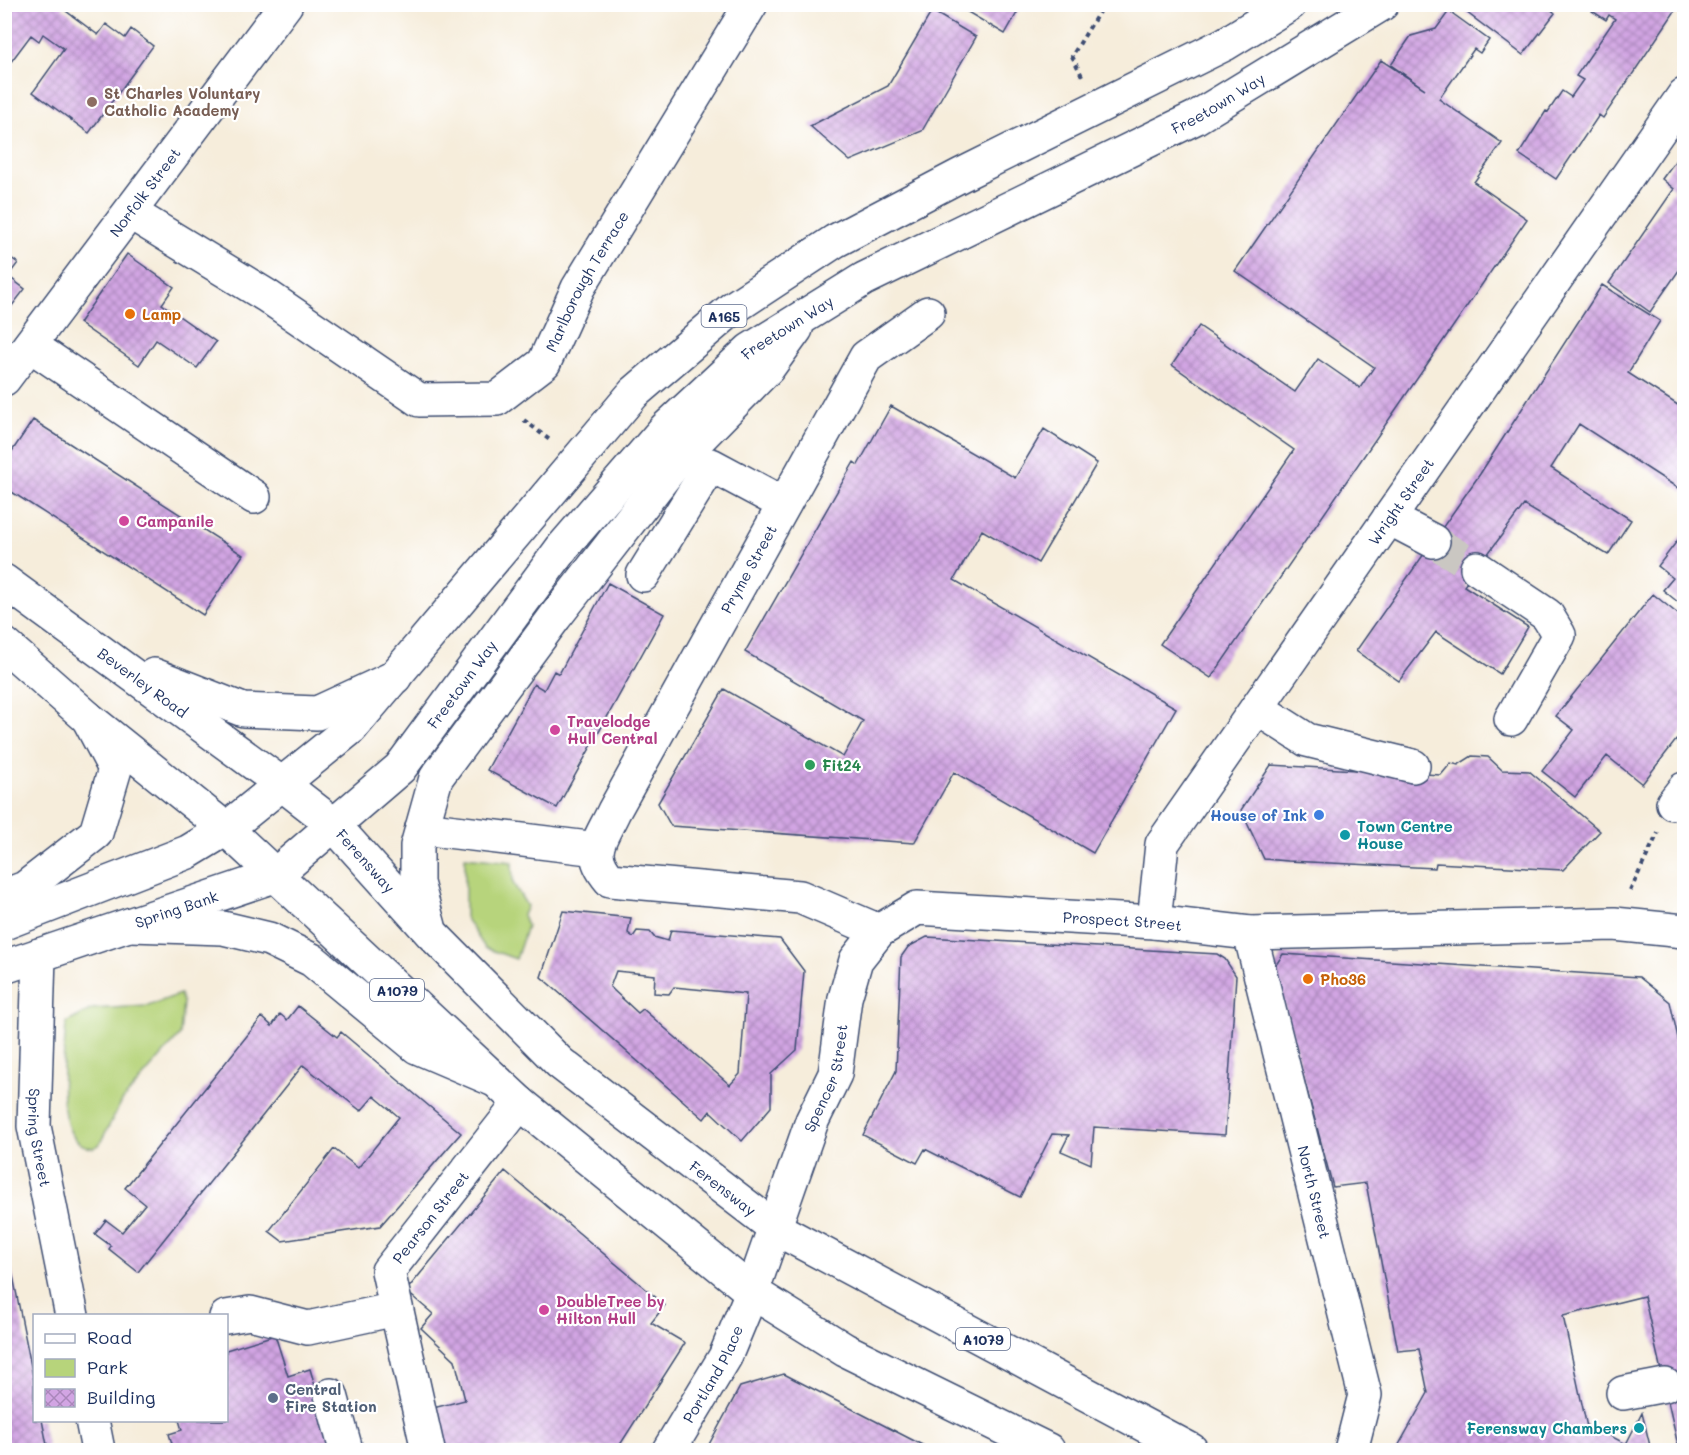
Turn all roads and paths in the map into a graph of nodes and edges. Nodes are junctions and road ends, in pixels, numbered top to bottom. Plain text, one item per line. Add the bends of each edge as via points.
1 (286, 4) edge
2 (751, 4) edge
3 (1104, 4) edge
4 (1290, 4) edge
5 (1382, 4) edge
6 (1684, 95) edge
7 (1098, 107) junction
8 (131, 213) junction
9 (928, 313) dead end
10 (805, 315) junction
11 (30, 345) junction
12 (4, 379) edge
13 (497, 399) junction
14 (576, 461) junction
15 (255, 497) dead end
16 (784, 504) junction
17 (1389, 518) junction
18 (1433, 541) tunnel mouth
19 (1477, 568) tunnel mouth
20 (643, 575) dead end
21 (4, 581) edge
22 (4, 644) edge
23 (98, 649) junction
24 (394, 677) junction
25 (1257, 708) junction
26 (88, 718) junction
27 (1511, 719) dead end
28 (1413, 766) dead end
29 (282, 784) junction
30 (1681, 797) edge
31 (332, 823) junction
32 (422, 828) junction
33 (226, 829) junction
34 (597, 849) junction
35 (274, 876) junction
36 (4, 896) edge
37 (1154, 922) junction
38 (4, 923) edge
39 (1614, 924) junction
40 (131, 925) junction
41 (879, 931) junction
42 (1684, 931) edge
43 (431, 933) junction
44 (1250, 933) junction
45 (39, 955) junction
46 (4, 967) edge
47 (494, 1079) junction
48 (520, 1103) junction
49 (775, 1228) junction
50 (752, 1292) junction
51 (396, 1309) junction
52 (72, 1314) edge
53 (228, 1317) edge
54 (1665, 1385) dead end
55 (1623, 1393) dead end
56 (331, 1395) dead end
57 (92, 1422) edge
58 (98, 1450) edge
59 (346, 1450) edge
60 (428, 1450) edge
61 (669, 1450) edge
62 (1048, 1450) edge
63 (1191, 1450) edge
64 (1351, 1450) edge

1 - 8 main road, Norfolk Street
2 - 13 main road, Marlborough Terrace via 578,288 544,363
3 - 7 path via 1072,56
4 - 7 main road, A165 via 1225,44
5 - 10 main road, Freetown Way / A165 via 1195,118 864,279
6 - 17 main road, Wright Street
7 - 14 main road, A165 via 835,242 733,308 634,393
8 - 11 main road, Norfolk Street
8 - 13 main road via 267,296 419,400
9 - 16 main road, Pryme Street via 866,357
10 - 31 main road, Freetown Way / A165 via 750,350 665,429 562,548 400,768
10 - 32 main road via 768,368 674,464 555,617 436,778
11 - 12 main road, Norfolk Street
11 - 15 main road
13 - 14 path
14 - 24 main road, A165
16 - 20 main road via 711,465
16 - 34 main road, Pryme Street
17 - 18 main road
17 - 25 main road, Wright Street
19 - 27 main road via 1547,615 1559,635
21 - 23 main road, Beverley Road
22 - 26 main road
23 - 24 main road via 243,710 317,713
23 - 29 main road, Beverley Road
24 - 29 main road, A165 via 351,728
25 - 28 main road via 1307,740
25 - 37 main road, Wright Street via 1162,844
26 - 33 main road
26 - 36 main road via 115,769 96,833 25,888
29 - 31 main road, Beverley Road
29 - 33 main road
30 - 39 path
31 - 35 main road, Spring Bank
31 - 43 main road, Ferensway / A1079
32 - 34 main road
32 - 43 main road via 417,846 417,883
33 - 35 main road
33 - 38 main road via 188,852
34 - 41 main road via 598,866 610,880 800,897
35 - 40 main road, Spring Bank
35 - 47 main road, A1079
37 - 41 main road, Prospect Street via 917,908
37 - 44 main road, Prospect Street
39 - 42 main road, Prospect Street
39 - 44 main road, Prospect Street
40 - 45 main road, Spring Bank
40 - 47 main road via 223,928 269,939 312,960 417,1047
41 - 49 main road, Spencer Street via 856,960 845,998 835,1074 812,1121
43 - 49 main road, Ferensway / A1079 via 560,1063
44 - 64 main road, North Street via 1365,1395
45 - 46 main road, Spring Bank
45 - 52 main road, Spring Street via 34,1126
47 - 48 main road, A1079
48 - 50 main road, A1079
48 - 51 main road, Pearson Street via 388,1271
49 - 50 main road, Spencer Street
49 - 63 main road, Ferensway / A1079
50 - 61 main road, Portland Place via 725,1357
50 - 62 main road, A1079 via 845,1350
51 - 53 main road via 308,1328 250,1313
51 - 60 main road, Pearson Street
54 - 55 main road
56 - 59 main road
57 - 58 main road

